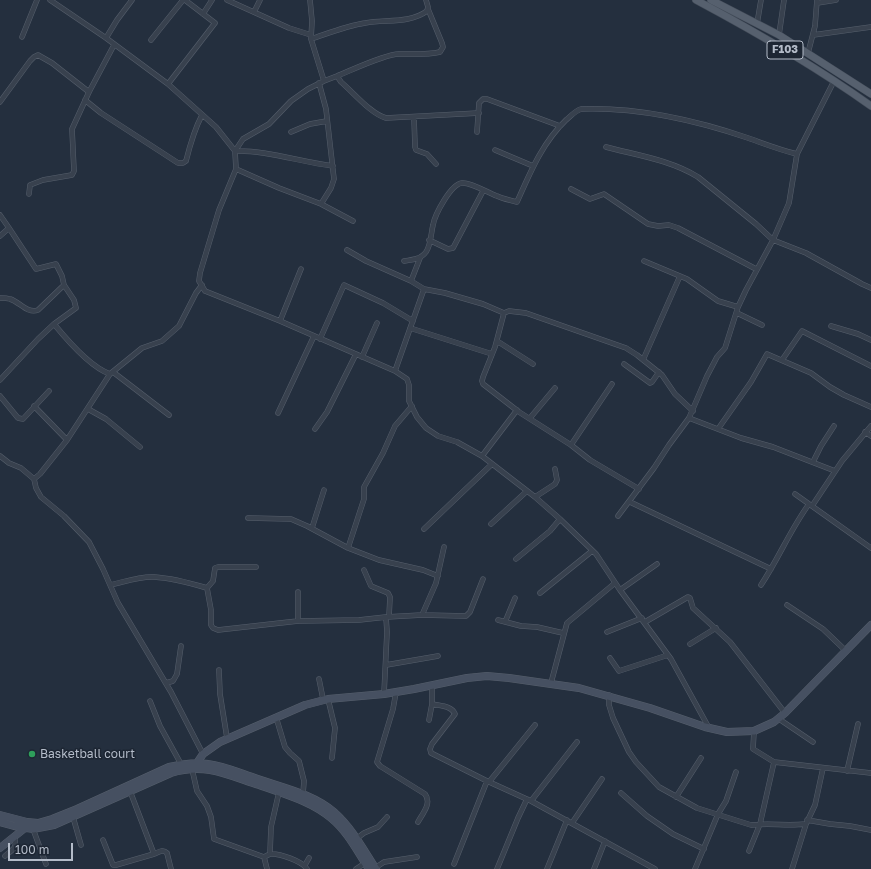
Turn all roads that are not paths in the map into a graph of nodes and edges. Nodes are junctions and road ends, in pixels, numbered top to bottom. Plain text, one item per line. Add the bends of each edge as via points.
1 (38, 0) edge
2 (50, 0) edge
3 (132, 0) edge
4 (184, 0) edge
5 (212, 0) edge
6 (227, 0) edge
7 (260, 0) edge
8 (310, 0) edge
9 (426, 0) edge
10 (696, 0) edge
11 (711, 0) edge
12 (761, 0) edge
13 (784, 0) edge
14 (836, 0) edge
15 (817, 1) edge
16 (428, 9) junction
17 (254, 12) junction
18 (203, 14) junction
19 (757, 24) junction
20 (871, 27) edge
21 (778, 35) junction
22 (813, 35) junction
23 (22, 37) dead end
24 (311, 37) junction
25 (106, 38) junction
26 (151, 40) dead end
27 (114, 45) junction
28 (808, 53) junction
29 (337, 76) junction
30 (834, 81) junction
31 (321, 82) junction
32 (168, 84) junction
33 (89, 92) junction
34 (871, 94) edge
35 (85, 100) junction
36 (0, 102) edge
37 (871, 106) edge
38 (479, 113) junction
39 (202, 115) junction
40 (414, 117) junction
41 (327, 121) junction
42 (560, 126) junction
43 (291, 132) dead end
44 (477, 132) dead end
45 (606, 147) dead end
46 (235, 150) junction
47 (495, 150) dead end
48 (797, 154) junction
49 (436, 164) dead end
50 (333, 166) junction
51 (533, 166) junction
52 (236, 169) junction
53 (571, 189) dead end
54 (483, 191) junction
55 (29, 194) dead end
56 (321, 204) junction
57 (0, 214) edge
58 (353, 221) dead end
59 (9, 228) junction
60 (0, 236) edge
61 (429, 240) junction
62 (773, 240) junction
63 (347, 250) dead end
64 (420, 258) junction
65 (404, 261) dead end
66 (644, 261) dead end
67 (756, 269) junction
68 (302, 270) dead end
69 (680, 276) junction
70 (411, 281) junction
71 (64, 285) junction
72 (202, 285) junction
73 (871, 288) edge
74 (424, 289) junction
75 (0, 298) edge
76 (738, 307) junction
77 (504, 313) junction
78 (737, 313) junction
79 (280, 321) junction
80 (413, 321) junction
81 (377, 323) dead end
82 (54, 324) junction
83 (762, 326) dead end
84 (831, 326) dead end
85 (410, 328) junction
86 (314, 336) junction
87 (320, 339) junction
88 (497, 340) junction
89 (871, 340) edge
90 (356, 354) junction
91 (492, 354) junction
92 (362, 357) junction
93 (643, 360) junction
94 (782, 360) junction
95 (533, 364) dead end
96 (624, 364) dead end
97 (871, 366) edge
98 (395, 371) junction
99 (659, 372) junction
100 (112, 373) junction
101 (0, 380) edge
102 (612, 384) dead end
103 (555, 388) dead end
104 (49, 391) dead end
105 (0, 396) edge
106 (34, 406) junction
107 (412, 406) junction
108 (871, 406) edge
109 (88, 408) junction
110 (517, 410) junction
111 (693, 411) junction
112 (278, 413) dead end
113 (169, 415) dead end
114 (530, 418) junction
115 (689, 418) junction
116 (834, 426) dead end
117 (871, 426) edge
118 (315, 429) dead end
119 (718, 429) junction
120 (865, 432) junction
121 (871, 436) edge
122 (67, 440) junction
123 (571, 445) junction
124 (140, 447) dead end
125 (0, 456) edge
126 (482, 456) junction
127 (813, 462) junction
128 (492, 464) junction
129 (555, 469) dead end
130 (835, 471) junction
131 (34, 479) junction
132 (639, 489) junction
133 (324, 490) dead end
134 (527, 492) junction
135 (795, 494) dead end
136 (535, 497) junction
137 (630, 502) junction
138 (810, 505) junction
139 (618, 516) dead end
140 (248, 518) dead end
141 (560, 519) junction
142 (491, 524) dead end
143 (312, 528) junction
144 (424, 529) dead end
145 (444, 547) dead end
146 (348, 548) junction
147 (871, 548) edge
148 (592, 551) junction
149 (516, 559) dead end
150 (657, 564) dead end
151 (256, 567) dead end
152 (771, 569) junction
153 (364, 570) dead end
154 (438, 576) junction
155 (483, 579) dead end
156 (616, 583) junction
157 (110, 585) junction
158 (761, 585) dead end
159 (207, 588) junction
160 (620, 590) junction
161 (298, 592) dead end
162 (540, 593) dead end
163 (515, 598) dead end
164 (787, 605) dead end
165 (422, 615) junction
166 (388, 617) junction
167 (871, 619) edge
168 (498, 620) dead end
169 (643, 620) junction
170 (298, 621) junction
171 (505, 622) junction
172 (871, 625) edge
173 (716, 628) junction
174 (607, 632) dead end
175 (563, 633) junction
176 (690, 644) dead end
177 (181, 646) dead end
178 (846, 651) junction
179 (668, 655) junction
180 (438, 656) dead end
181 (610, 658) dead end
182 (386, 665) junction
183 (219, 670) dead end
184 (319, 679) dead end
185 (166, 683) junction
186 (551, 683) junction
187 (432, 685) junction
188 (396, 692) junction
189 (384, 694) junction
190 (609, 695) junction
191 (326, 699) junction
192 (150, 701) dead end
193 (432, 704) junction
194 (785, 713) junction
195 (276, 717) junction
196 (778, 719) junction
197 (429, 720) dead end
198 (858, 724) dead end
199 (534, 725) dead end
200 (709, 728) junction
201 (754, 731) junction
202 (227, 738) junction
203 (577, 742) dead end
204 (814, 742) dead end
205 (204, 754) junction
206 (332, 758) dead end
207 (701, 758) dead end
208 (774, 762) junction
209 (181, 764) junction
210 (195, 766) junction
211 (823, 768) junction
212 (847, 771) junction
213 (736, 772) dead end
214 (871, 773) edge
215 (602, 780) dead end
216 (488, 782) junction
217 (130, 791) junction
218 (279, 792) junction
219 (621, 793) dead end
220 (303, 794) junction
221 (676, 797) junction
222 (529, 800) junction
223 (718, 814) junction
224 (0, 815) edge
225 (73, 817) junction
226 (387, 817) dead end
227 (0, 822) edge
228 (418, 822) dead end
229 (569, 822) junction
230 (807, 822) junction
231 (760, 824) junction
232 (26, 825) junction
233 (34, 829) junction
234 (871, 830) edge
235 (14, 837) junction
236 (356, 839) junction
237 (103, 840) dead end
238 (605, 841) junction
239 (81, 845) dead end
240 (0, 848) edge
241 (704, 849) junction
242 (749, 851) dead end
243 (154, 854) junction
244 (270, 854) junction
245 (5, 856) dead end
246 (264, 857) junction
247 (417, 857) dead end
248 (309, 858) dead end
249 (46, 864) dead end
250 (454, 864) dead end
251 (644, 864) junction
252 (306, 867) edge
253 (371, 867) edge
254 (171, 869) edge
255 (267, 869) edge
256 (356, 869) edge
257 (497, 869) edge
258 (547, 869) edge
259 (594, 869) edge
260 (642, 869) edge
261 (655, 869) edge
262 (696, 869) edge
263 (792, 869) edge

1 - 23 street
2 - 25 street
3 - 25 street
4 - 18 street
4 - 26 street
5 - 18 street
6 - 17 street
7 - 17 street
8 - 24 street
9 - 16 street
10 - 30 main road, F103 via 754,31
11 - 19 main road, F103
12 - 19 street
13 - 21 street
14 - 15 street
15 - 22 street
16 - 24 street via 412,18 364,23
16 - 29 street via 442,43 440,52 387,56
17 - 24 street
18 - 32 street via 215,25
19 - 21 main road, F103
20 - 22 street
21 - 28 main road, F103
22 - 28 street
24 - 31 street
25 - 27 street
27 - 32 street
27 - 33 street
28 - 34 main road, F103
29 - 31 street
29 - 40 street via 380,116
30 - 37 main road, F103
30 - 48 street
31 - 41 street
31 - 46 street via 292,101 269,124 243,139
32 - 39 street
33 - 35 street
33 - 36 street via 38,55 34,56
35 - 39 street via 178,163 186,161
35 - 55 street via 72,129 72,176 43,180 30,185
38 - 40 street
38 - 42 street via 480,100 487,99
38 - 44 street
39 - 46 street
40 - 49 street via 416,150 427,154
41 - 43 street via 310,124
41 - 50 street
42 - 48 street via 581,109 652,113 678,118
42 - 51 street
45 - 62 street via 688,171
46 - 50 street
46 - 52 street
47 - 51 street
48 - 62 street via 789,203
50 - 56 street via 333,184
51 - 54 street via 517,202
52 - 56 street
52 - 72 street via 219,210 200,272 199,281
53 - 67 street via 590,199 604,194 648,224 678,228
54 - 61 street via 453,248 448,249
54 - 61 street via 463,182 457,185 439,209
56 - 58 street
57 - 59 street
59 - 60 street
59 - 71 street via 36,269 56,264
61 - 64 street via 426,251
62 - 67 street
62 - 73 street via 806,253
63 - 70 street
64 - 65 street
64 - 70 street
66 - 69 street
67 - 76 street
68 - 79 street
69 - 76 street via 718,301
69 - 93 street
70 - 74 street
71 - 75 street via 34,312 10,299
71 - 82 street via 76,308
72 - 79 street via 205,291
72 - 100 street via 179,326 162,341 142,348
74 - 77 street via 483,304
74 - 80 street
76 - 78 street
77 - 88 street
77 - 93 street via 526,313 626,348
78 - 83 street
78 - 111 street via 725,348 707,376
79 - 86 street
80 - 85 street
80 - 87 street via 383,303 344,285
81 - 92 street
82 - 100 street via 82,355 104,372
82 - 101 street
84 - 89 street
85 - 91 street
85 - 98 street
86 - 87 street
86 - 112 street
87 - 90 street
88 - 91 street
88 - 95 street
90 - 92 street
90 - 118 street via 327,412
91 - 110 street via 483,377 483,384
92 - 98 street
93 - 99 street
94 - 97 street via 802,331
94 - 108 street via 812,373 844,395
94 - 119 street via 767,354
96 - 99 street via 650,383
98 - 107 street via 407,379 409,401
99 - 111 street via 675,394
100 - 109 street
100 - 113 street
102 - 123 street
103 - 114 street
104 - 106 street
105 - 106 street via 20,419 23,419
106 - 122 street
107 - 126 street via 426,428
107 - 146 street via 395,426 364,488 364,499
109 - 122 street
109 - 124 street
110 - 114 street
110 - 126 street
111 - 115 street
114 - 123 street
115 - 119 street
115 - 132 street
116 - 127 street
117 - 120 street
119 - 127 street
120 - 121 street
120 - 130 street
122 - 131 street
123 - 132 street via 590,460
125 - 131 street
126 - 128 street
127 - 130 street
128 - 134 street
128 - 144 street
129 - 136 street via 555,484
130 - 138 street
131 - 157 street via 41,497 89,542
132 - 137 street
133 - 143 street
134 - 136 street
134 - 142 street
135 - 138 street
136 - 141 street
137 - 139 street
137 - 152 street
138 - 147 street
138 - 152 street via 790,531
140 - 143 street via 291,520
141 - 148 street
141 - 149 street via 550,531
143 - 146 street
145 - 154 street
146 - 154 street via 379,560
148 - 156 street
148 - 162 street
150 - 160 street
151 - 159 street via 215,568 213,581
152 - 158 street
153 - 166 street via 371,586 388,593
154 - 165 street
155 - 165 street via 466,616
156 - 160 street
156 - 175 street via 569,620
157 - 159 street via 154,577
157 - 185 street
159 - 170 street via 211,625 218,630
160 - 169 street
161 - 170 street
163 - 171 street
164 - 178 street via 822,628
165 - 166 street
166 - 170 street
166 - 182 street
167 - 178 main road
168 - 171 street
169 - 173 street via 688,597 693,608
169 - 174 street
169 - 179 street
171 - 175 street
172 - 178 main road
173 - 176 street
173 - 194 street via 730,642
175 - 186 street
177 - 185 street via 177,674 173,682
178 - 194 main road
179 - 181 street via 619,671
179 - 200 street
180 - 182 street
182 - 189 street
183 - 202 street
184 - 191 street
185 - 205 street
186 - 187 main road via 486,676
186 - 190 main road
187 - 188 main road
187 - 193 street
188 - 189 main road
188 - 228 street via 378,762 380,766 428,798
189 - 191 main road
190 - 200 main road
190 - 221 street via 613,718 629,752 660,787
191 - 195 main road
191 - 206 street via 335,728
192 - 209 street via 160,726
193 - 197 street
193 - 216 street via 453,709 455,714 432,744 432,753
194 - 196 main road
195 - 202 main road
195 - 220 street via 286,747 299,761 304,781
196 - 201 main road
196 - 204 street
198 - 212 street
199 - 216 street
200 - 201 main road via 727,732
201 - 208 street via 753,749
202 - 205 main road
203 - 222 street
205 - 210 main road
207 - 221 street
208 - 211 street
208 - 231 street
209 - 210 main road
209 - 232 main road via 52,819
210 - 217 main road via 171,773
210 - 218 main road
210 - 220 main road via 210,764
210 - 246 street via 197,791 211,817 214,839
211 - 212 street
211 - 230 street via 815,805
212 - 214 street
213 - 223 street via 726,801
215 - 229 street
216 - 222 street
216 - 250 street
217 - 225 main road
217 - 243 street
218 - 244 street via 271,827
218 - 253 main road via 311,804 330,818 348,836
219 - 241 street via 673,834
220 - 236 main road via 334,812
221 - 223 street via 697,808
222 - 229 street
222 - 257 street via 509,838
223 - 231 street via 751,825
223 - 241 street
224 - 232 main road
225 - 233 main road via 54,825
225 - 239 street
226 - 236 street via 378,827 364,832
227 - 232 main road
229 - 238 street
229 - 258 street
230 - 231 street via 791,826
230 - 234 street
230 - 263 street
231 - 242 street
232 - 233 main road
232 - 235 main road
233 - 249 street
235 - 240 main road
235 - 245 street via 15,848
236 - 253 main road
237 - 243 street via 113,865
238 - 251 street
238 - 259 street
241 - 262 street
243 - 254 street via 166,852
244 - 246 street
244 - 252 street via 288,858
246 - 255 street
247 - 253 street via 384,862
248 - 252 street
251 - 260 street
251 - 261 street
253 - 256 street

